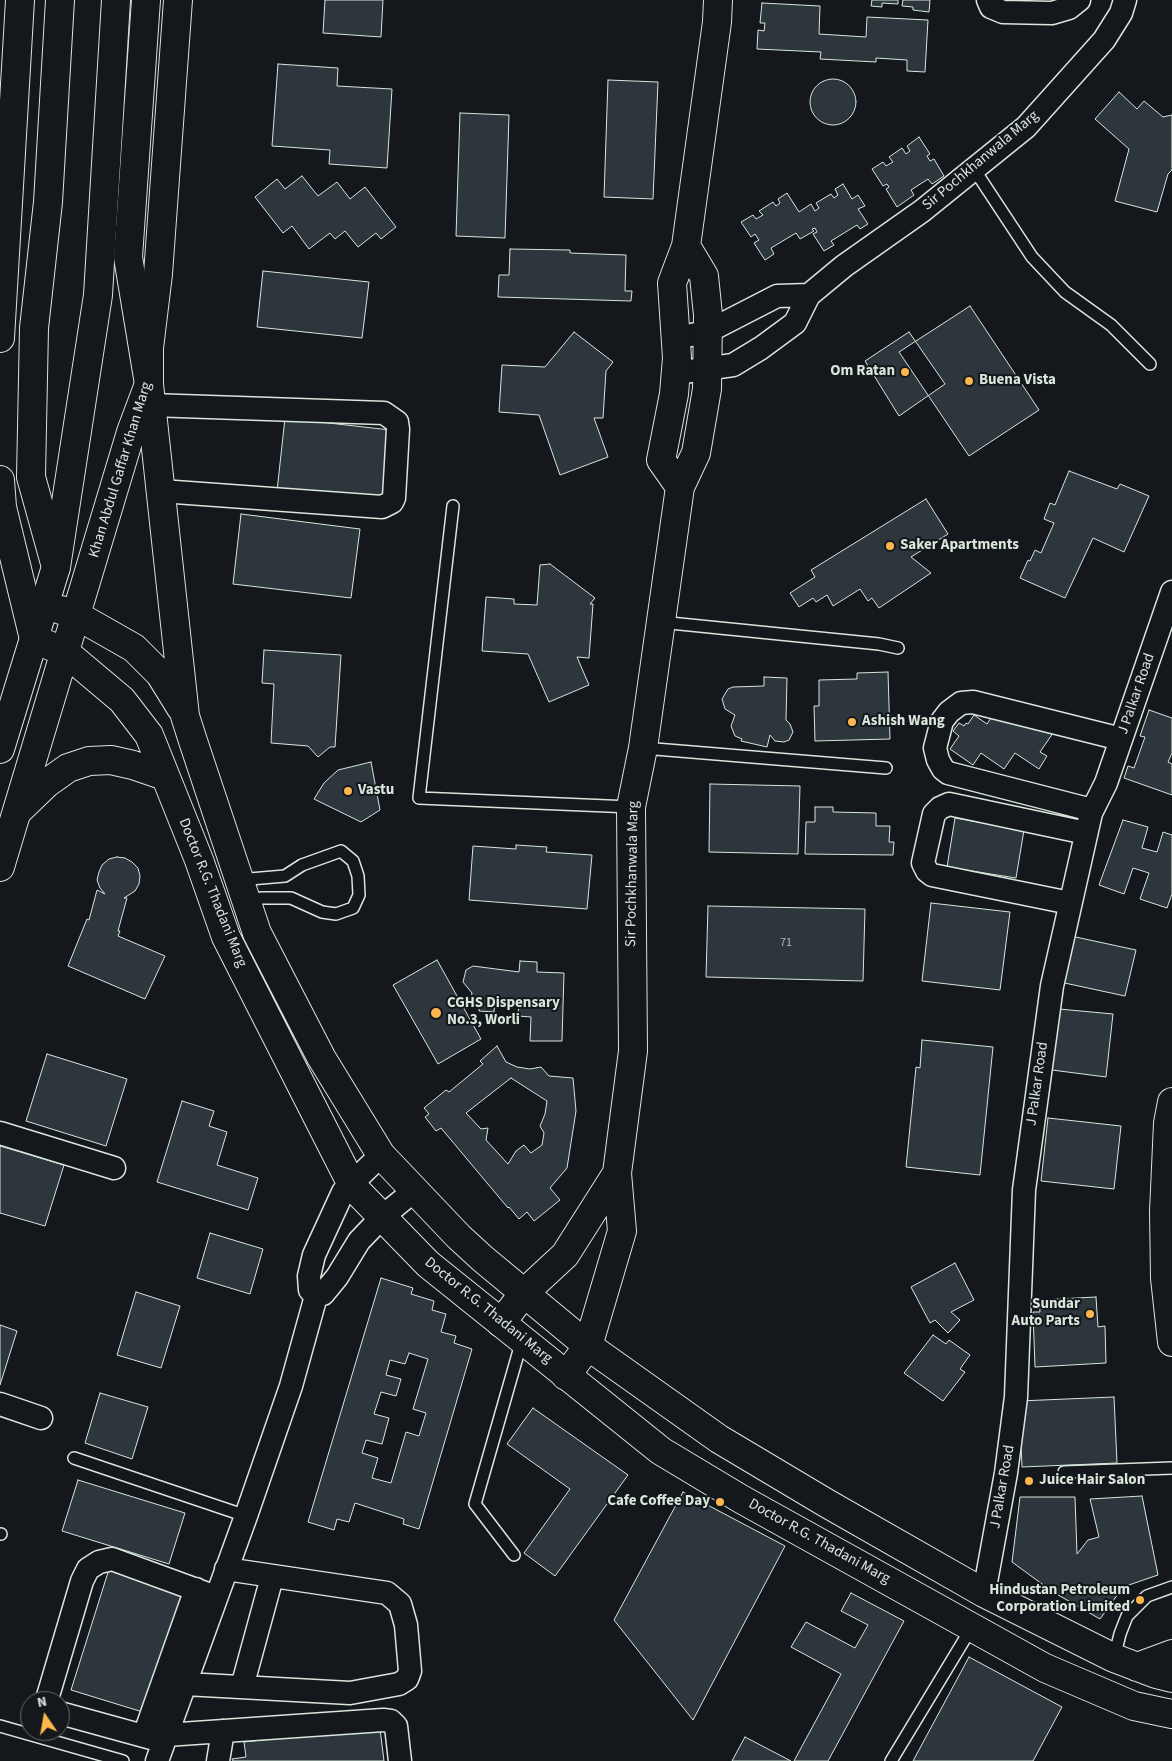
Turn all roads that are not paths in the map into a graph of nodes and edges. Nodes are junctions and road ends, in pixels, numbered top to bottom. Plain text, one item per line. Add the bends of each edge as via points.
1 (20, 0) edge
2 (60, 0) edge
3 (116, 0) edge
4 (146, 0) edge
5 (178, 0) edge
6 (718, 0) edge
7 (988, 0) edge
8 (1079, 0) edge
9 (1125, 0) edge
10 (974, 169) junction
11 (686, 246) junction
12 (809, 294) junction
13 (708, 332) junction
14 (0, 338) edge
15 (675, 338) junction
16 (1150, 364) dead end
17 (708, 370) junction
18 (676, 373) junction
19 (150, 395) junction
20 (0, 480) edge
21 (680, 487) junction
22 (161, 491) junction
23 (453, 506) dead end
24 (56, 567) junction
25 (1172, 592) edge
26 (44, 604) junction
27 (76, 615) junction
28 (660, 622) junction
29 (34, 639) junction
30 (898, 648) dead end
31 (65, 652) junction
32 (185, 716) junction
33 (1121, 740) junction
34 (643, 748) junction
35 (0, 749) edge
36 (886, 768) dead end
37 (165, 776) junction
38 (631, 807) junction
39 (1092, 810) junction
40 (16, 813) junction
41 (1086, 833) junction
42 (0, 867) edge
43 (242, 892) junction
44 (1070, 903) junction
45 (294, 1005) junction
46 (267, 1019) junction
47 (1172, 1102) edge
48 (0, 1133) edge
49 (381, 1155) junction
50 (114, 1168) dead end
51 (617, 1173) junction
52 (352, 1183) junction
53 (415, 1190) junction
54 (382, 1217) junction
55 (524, 1293) junction
56 (316, 1296) junction
57 (512, 1332) junction
58 (1172, 1342) edge
59 (588, 1346) junction
60 (566, 1376) junction
61 (0, 1404) edge
62 (41, 1418) dead end
63 (74, 1458) dead end
64 (1172, 1468) edge
65 (1064, 1472) dead end
66 (246, 1516) junction
67 (514, 1556) dead end
68 (226, 1569) junction
69 (272, 1577) junction
70 (1172, 1587) edge
71 (206, 1593) junction
72 (984, 1593) junction
73 (972, 1627) junction
74 (1172, 1654) edge
75 (1126, 1662) junction
76 (1172, 1678) edge
77 (185, 1684) junction
78 (242, 1687) junction
79 (49, 1691) edge
80 (1172, 1714) edge
81 (70, 1716) edge
82 (0, 1726) edge
83 (223, 1731) junction
84 (158, 1743) edge
85 (123, 1761) edge
86 (218, 1761) edge
87 (400, 1761) edge
88 (892, 1761) edge

1 - 14 main road
2 - 24 main road via 48,202 34,328 31,477
3 - 24 main road via 98,295
4 - 19 main road via 128,257
5 - 19 main road, Khan Abdul Gaffar Khan Marg via 158,274 149,348
6 - 11 main road
7 - 8 street via 991,7 1003,12 1052,13 1069,8
9 - 10 street, Sir Pochkhanwala Marg via 1121,13 1104,40 1026,127
10 - 12 street, Sir Pochkhanwala Marg
10 - 16 lane via 1032,257 1065,292 1111,325
11 - 13 main road, Sir Pochkhanwala Marg via 704,276
11 - 15 main road via 672,283
12 - 13 street via 777,296
12 - 17 street via 795,322 761,348 733,365
13 - 15 street
13 - 17 main road, Sir Pochkhanwala Marg
15 - 18 main road
17 - 18 street
17 - 21 main road, Sir Pochkhanwala Marg via 696,453
18 - 21 main road via 661,460
19 - 22 main road
19 - 22 street via 384,413 397,422 398,429 394,498 382,507
19 - 27 main road, Khan Abdul Gaffar Khan Marg via 131,432
20 - 29 main road via 2,507
21 - 28 main road, Sir Pochkhanwala Marg
22 - 32 main road
23 - 38 lane via 419,798
24 - 26 main road
25 - 33 street, J Palkar Road
26 - 27 main road
26 - 29 main road
27 - 31 main road, Khan Abdul Gaffar Khan Marg
27 - 32 main road via 134,648 160,674
28 - 30 lane
28 - 34 main road, Sir Pochkhanwala Marg
29 - 31 main road, Doctor R.G. Thadani Marg
29 - 35 main road
31 - 37 main road, Doctor R.G. Thadani Marg via 122,700 149,735
31 - 40 main road, Khan Abdul Gaffar Khan Marg
32 - 43 main road, Doctor R.G. Thadani Marg
33 - 39 street, J Palkar Road via 1106,783
33 - 39 street via 973,702 961,703 942,721 935,748 938,760 948,773
34 - 36 lane
34 - 38 main road, Sir Pochkhanwala Marg
37 - 40 main road via 111,760 89,761 68,768
37 - 46 main road, Doctor R.G. Thadani Marg via 200,860 226,937
38 - 51 main road, Sir Pochkhanwala Marg via 633,1051
39 - 41 street, J Palkar Road
40 - 42 main road, Khan Abdul Gaffar Khan Marg
41 - 44 street, J Palkar Road
41 - 44 street via 949,804 934,814 923,863 932,876
43 - 43 lane via 261,898 291,898 322,912 336,914 353,908 359,895 358,876 353,861 341,851
43 - 45 main road, Doctor R.G. Thadani Marg via 257,933
44 - 72 street, J Palkar Road via 1052,986 1024,1190 1016,1397
45 - 46 main road
45 - 49 main road, Doctor R.G. Thadani Marg via 321,1057
46 - 52 main road, Doctor R.G. Thadani Marg
47 - 58 main road via 1164,1212 1165,1278
48 - 50 street
49 - 52 street
49 - 53 main road, Doctor R.G. Thadani Marg
51 - 55 main road, Sir Pochkhanwala Marg via 565,1255
51 - 59 main road, Sir Pochkhanwala Marg via 622,1232
52 - 54 main road, Doctor R.G. Thadani Marg
52 - 56 street via 343,1192 314,1255 309,1276 310,1290
53 - 54 street
53 - 55 main road, Doctor R.G. Thadani Marg via 465,1242
54 - 56 street via 359,1240 323,1294
54 - 57 main road, Doctor R.G. Thadani Marg via 428,1264
55 - 57 main road, Sir Pochkhanwala Marg
55 - 59 main road, Doctor R.G. Thadani Marg
56 - 66 street via 291,1386
57 - 60 main road, Doctor R.G. Thadani Marg
57 - 67 lane via 475,1504
59 - 60 main road, Sir Pochkhanwala Marg
59 - 72 main road, Doctor R.G. Thadani Marg via 718,1439
60 - 73 main road, Doctor R.G. Thadani Marg via 661,1451
61 - 62 street
63 - 66 lane
64 - 65 lane
66 - 68 street
68 - 69 street
68 - 71 street
69 - 78 street
69 - 78 street via 387,1593 393,1597 400,1604 406,1625 410,1670 407,1679 399,1684 350,1693
70 - 75 lane via 1147,1596 1127,1616 1120,1634
71 - 77 street
71 - 79 street via 112,1559 88,1569
71 - 84 street
72 - 75 main road, Doctor R.G. Thadani Marg
73 - 80 main road, Doctor R.G. Thadani Marg via 1045,1668 1134,1706
73 - 88 lane
74 - 75 main road
75 - 76 main road, Doctor R.G. Thadani Marg
77 - 78 street
77 - 84 street
81 - 84 street
82 - 85 lane
83 - 84 street
83 - 86 street
83 - 87 street via 391,1721 396,1726

